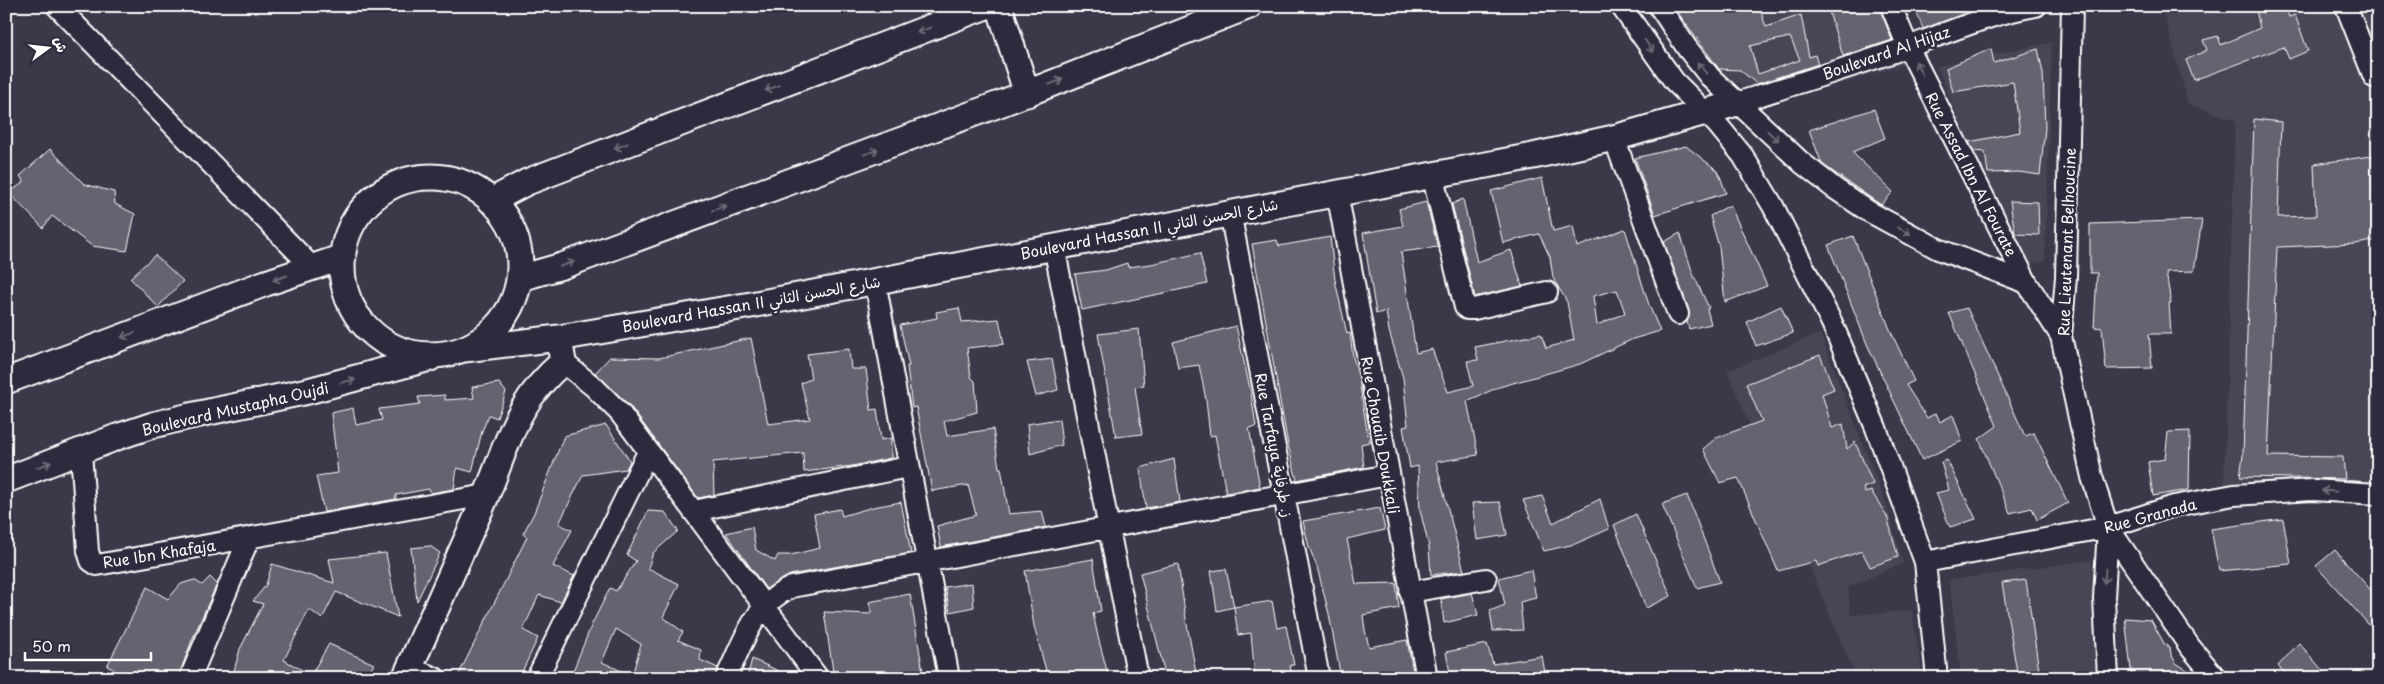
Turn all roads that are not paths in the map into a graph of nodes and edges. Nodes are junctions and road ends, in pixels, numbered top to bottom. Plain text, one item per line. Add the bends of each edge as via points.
1 (56, 6) edge
2 (986, 6) edge
3 (999, 6) edge
4 (1249, 6) edge
5 (1621, 6) edge
6 (1659, 6) edge
7 (1892, 6) edge
8 (2036, 6) edge
9 (2072, 6) edge
10 (2346, 6) edge
11 (1908, 46) junction
12 (2374, 76) dead end
13 (1027, 94) junction
14 (1737, 103) junction
15 (1704, 112) junction
16 (1614, 138) junction
17 (1432, 174) junction
18 (1337, 192) junction
19 (491, 200) junction
20 (1230, 212) junction
21 (1054, 246) junction
22 (343, 257) junction
23 (312, 267) junction
24 (520, 278) junction
25 (875, 281) junction
26 (2026, 283) junction
27 (1547, 292) dead end
28 (1678, 314) dead end
29 (2061, 336) junction
30 (464, 349) junction
31 (561, 350) junction
32 (438, 355) junction
33 (6, 381) edge
34 (81, 451) junction
35 (648, 452) junction
36 (908, 466) junction
37 (1388, 475) junction
38 (6, 480) edge
39 (486, 494) junction
40 (2378, 494) edge
41 (1285, 495) junction
42 (694, 511) junction
43 (2108, 527) junction
44 (1107, 528) junction
45 (249, 538) junction
46 (1925, 562) junction
47 (926, 563) junction
48 (1486, 579) dead end
49 (1410, 592) junction
50 (764, 605) junction
51 (408, 673) edge
52 (190, 678) edge
53 (434, 678) edge
54 (537, 678) edge
55 (726, 678) edge
56 (818, 678) edge
57 (948, 678) edge
58 (1138, 678) edge
59 (1319, 678) edge
60 (1426, 678) edge
61 (1937, 678) edge
62 (2108, 678) edge
63 (2216, 678) edge

1 - 23 street
2 -> 19 main road via 527,182
3 - 13 main road
13 -> 4 main road
5 -> 15 street via 1664,69
14 -> 6 street via 1699,64
7 - 11 street, Rue Assad Ibn Al Fourate
8 - 11 street, Boulevard Al Hijaz via 2003,12
9 - 29 street, Rue Lieutenant Belhoucine via 2066,277
10 - 12 street
11 - 14 street, Boulevard Al Hijaz
26 -> 11 street, Rue Assad Ibn Al Fourate
24 -> 13 main road via 562,266
14 - 15 main road, Boulevard Hassan II شارع الحسن الثاني
14 -> 26 street via 1802,163 1868,211 1938,249
15 - 16 main road, Boulevard Hassan II شارع الحسن الثاني
15 - 46 street via 1730,138 1748,163 1813,284 1876,428
16 - 17 main road, Boulevard Hassan II شارع الحسن الثاني
16 - 28 street
17 - 18 main road, Boulevard Hassan II شارع الحسن الثاني
17 - 27 street via 1465,307 1474,309
18 - 20 main road, Boulevard Hassan II شارع الحسن الثاني
18 - 37 street, Rue Chouaib Doukkali
19 - 22 main road via 457,181 418,178 400,183 382,192 355,220
19 - 24 main road via 512,228
20 - 21 main road, Boulevard Hassan II شارع الحسن الثاني
20 - 41 street, Rue Tarfaya ز. طرفاية
21 - 25 main road, Boulevard Hassan II شارع الحسن الثاني
21 - 44 street
22 - 23 main road
22 - 32 main road via 347,295 368,328 382,341 400,350
23 -> 33 main road
24 - 30 main road via 502,321 491,333
25 - 31 main road, Boulevard Hassan II شارع الحسن الثاني
25 - 36 street
26 - 29 street, Rue Assad Ibn Al Fourate
29 - 43 street, Rue Lieutenant Belhoucine via 2092,477
30 - 31 main road, Boulevard Hassan II شارع الحسن الثاني
30 - 32 main road
31 - 35 street via 610,403
31 - 39 main road via 518,415
34 -> 32 main road, Boulevard Mustapha Oujdi via 116,437 190,416 316,389
38 -> 34 main road, Boulevard Mustapha Oujdi
34 - 45 street, Rue Ibn Khafaja via 88,551 91,561 97,565
35 - 42 street
35 - 54 street
36 - 42 street
36 - 47 street
37 - 41 street
37 - 49 street, Rue Chouaib Doukkali
39 - 45 street, Rue Ibn Khafaja
39 - 51 main road
40 -> 43 street, Rue Granada via 2312,490 2234,495 2174,506
41 - 44 street
41 - 59 street, Rue Tarfaya ز. طرفاية
42 - 50 street
43 - 46 street, Rue Granada
43 -> 62 street via 2104,598
43 - 63 street, Rue Lieutenant Belhoucine via 2190,648
44 - 47 street
44 - 58 street
45 - 52 street
46 - 61 street
47 - 50 street via 792,587
47 - 57 street
48 - 49 street
49 - 60 street, Rue Chouaib Doukkali
50 - 55 street via 752,622
50 - 56 street
51 - 53 street

